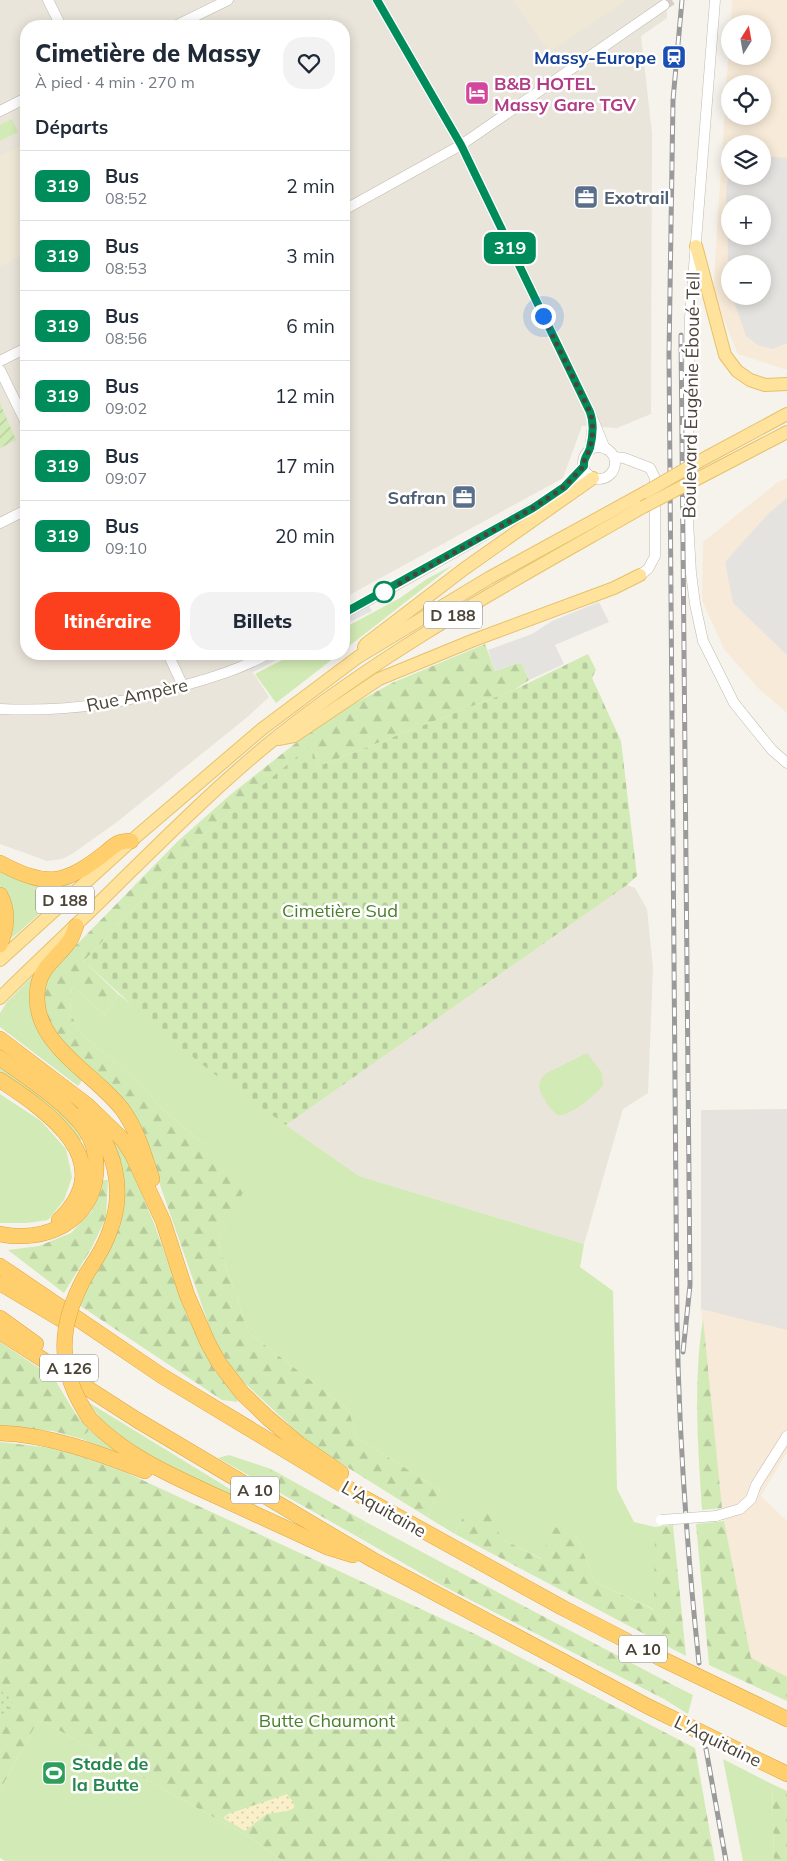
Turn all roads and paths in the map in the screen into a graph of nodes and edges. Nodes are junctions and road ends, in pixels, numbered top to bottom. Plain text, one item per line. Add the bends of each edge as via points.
1 (48, 0) edge
2 (228, 0) edge
3 (715, 0) edge
4 (381, 2) edge
5 (664, 5) dead end
6 (58, 20) edge
7 (187, 20) edge
8 (20, 101) edge
9 (0, 111) edge
10 (461, 145) junction
11 (350, 207) edge
12 (696, 246) junction
13 (20, 351) edge
14 (0, 361) edge
15 (0, 370) edge
16 (787, 384) edge
17 (20, 411) edge
18 (787, 414) edge
19 (593, 422) junction
20 (787, 432) edge
21 (606, 449) junction
22 (590, 450) junction
23 (614, 462) junction
24 (588, 473) junction
25 (20, 513) edge
26 (0, 523) edge
27 (640, 575) joint
28 (350, 610) edge
29 (358, 658) junction
30 (171, 660) edge
31 (256, 660) edge
32 (183, 686) junction
33 (0, 709) edge
34 (273, 740) junction
35 (787, 763) edge
36 (131, 841) junction
37 (0, 862) edge
38 (0, 895) edge
39 (76, 926) junction
40 (0, 945) edge
41 (0, 960) edge
42 (0, 998) edge
43 (0, 1039) edge
44 (0, 1058) edge
45 (0, 1080) edge
46 (38, 1086) junction
47 (163, 1221) junction
48 (49, 1230) junction
49 (0, 1234) edge
50 (0, 1266) edge
51 (0, 1282) edge
52 (0, 1318) edge
53 (0, 1332) edge
54 (132, 1357) junction
55 (137, 1420) junction
56 (0, 1433) edge
57 (787, 1436) edge
58 (178, 1479) junction
59 (366, 1499) junction
60 (660, 1520) dead end
61 (373, 1560) junction
62 (787, 1720) edge
63 (787, 1774) edge

1 - 6 street
2 - 7 street
3 - 12 street, Boulevard Eugénie Éboué-Tell
4 - 10 street
5 - 10 street
8 - 9 street
10 - 11 street
10 - 19 street
12 - 16 main road via 725,355 737,371 750,380 765,385
12 - 35 street, Boulevard Eugénie Éboué-Tell via 690,318 687,504 694,604 703,641 734,703 772,750
13 - 14 street
15 - 17 street
18 - 29 main road, D 188, bridge via 489,578
19 - 21 street
19 - 22 street
20 - 34 main road, D 188, bridge via 643,507 461,610 371,668
21 - 22 street
21 - 23 street
22 - 24 street via 583,462
23 - 24 street via 609,476 602,479
23 - 27 street via 639,462 650,468 656,478 655,556 648,569
24 - 28 street via 533,508
24 - 29 main road via 366,644
25 - 26 street
27 - 34 main road via 379,679 294,736
29 - 36 main road, D 188 via 262,729
30 - 32 street
31 - 32 street, Rue Ampère via 211,679
32 - 33 street, Rue Ampère via 116,703 52,709
34 - 39 main road, D 188 via 184,820
36 - 37 highway via 120,841 82,870 62,879 30,877
36 - 41 main road, D 188
38 - 40 highway via 7,921
39 - 42 main road, D 188
39 - 47 highway via 70,940 42,974 38,986 39,1012 60,1049 104,1089 127,1117 142,1148
43 - 47 highway via 87,1104 123,1140
44 - 46 highway
45 - 48 highway via 61,1126 71,1138 82,1165 77,1197
46 - 48 highway via 85,1129 94,1146 96,1163 90,1199 81,1212 61,1227
46 - 58 highway, bridge via 46,1088 92,1123 103,1138 115,1167 115,1218 100,1253 73,1299 64,1336 68,1377 74,1394 106,1436 126,1451
47 - 59 highway via 187,1295 219,1363 268,1418 299,1444 348,1477
48 - 49 highway via 19,1236
50 - 54 highway, L'Aquitaine / A 10
51 - 54 highway, A 126 via 92,1338
52 - 55 highway, A 126
53 - 55 highway, L'Aquitaine / A 10
54 - 59 highway, L'Aquitaine / A 10
55 - 61 highway, L'Aquitaine / A 10
56 - 58 highway via 72,1444 159,1476
57 - 60 street, bridge via 756,1485 752,1499 740,1509 716,1516
58 - 61 highway via 327,1547
59 - 62 highway, L'Aquitaine / A 10 via 563,1608
61 - 63 highway, L'Aquitaine / A 10 via 646,1706

